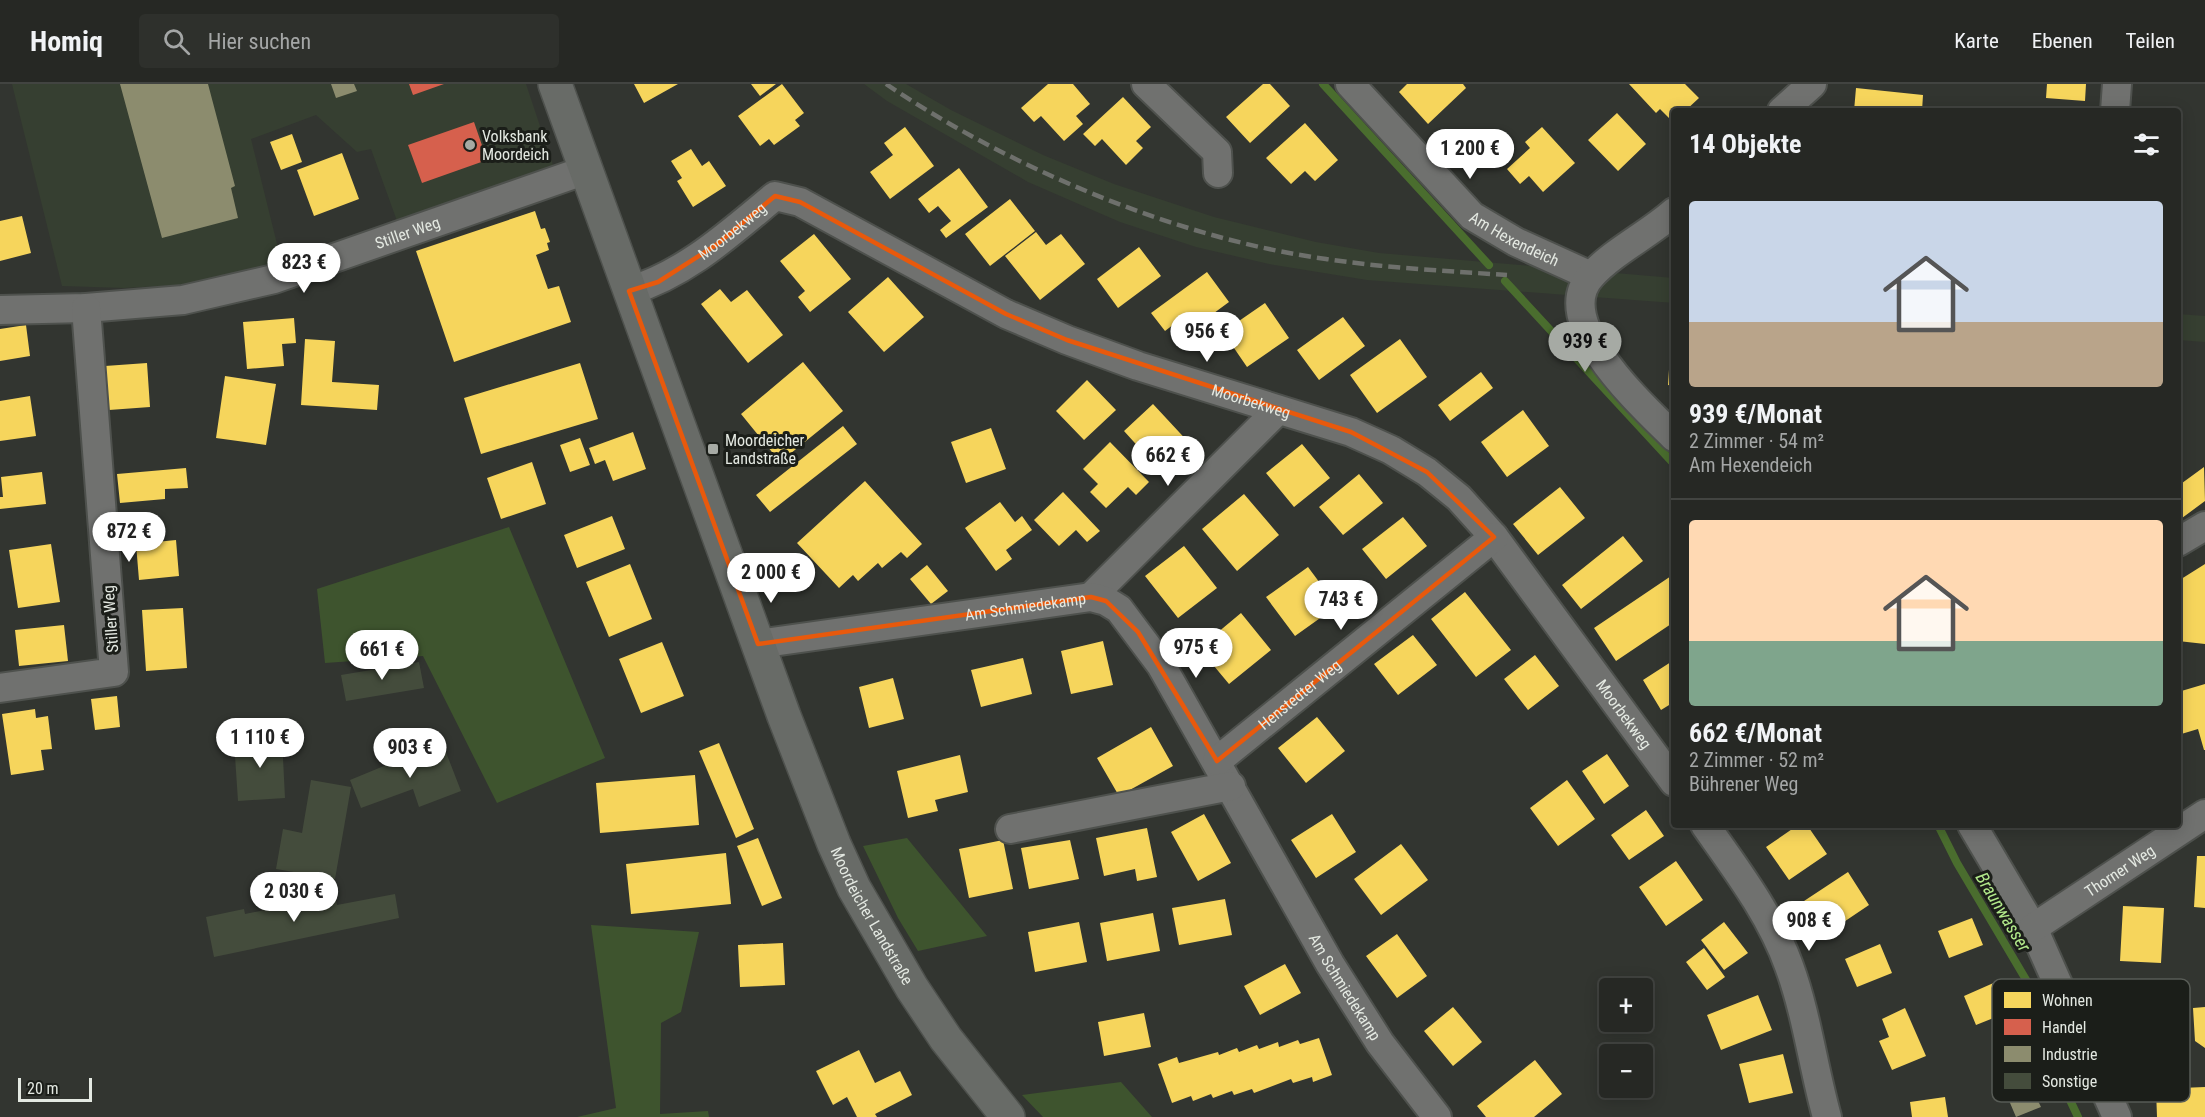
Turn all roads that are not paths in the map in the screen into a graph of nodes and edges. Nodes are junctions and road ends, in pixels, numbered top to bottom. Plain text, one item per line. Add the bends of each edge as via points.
1 (555, 84) edge
2 (1146, 84) edge
3 (1350, 84) edge
4 (1812, 84) edge
5 (2117, 84) edge
6 (1785, 108) edge
7 (2115, 108) edge
8 (586, 170) junction
9 (1218, 173) dead end
10 (1671, 214) edge
11 (1589, 279) junction
12 (629, 291) junction
13 (86, 308) junction
14 (0, 310) edge
15 (1278, 410) junction
16 (1671, 434) edge
17 (2205, 526) edge
18 (1494, 537) junction
19 (2181, 540) edge
20 (1091, 597) junction
21 (758, 644) junction
22 (0, 688) edge
23 (1217, 760) junction
24 (1671, 778) edge
25 (1231, 786) junction
26 (2205, 814) edge
27 (1707, 828) edge
28 (1974, 828) edge
29 (1010, 829) dead end
30 (2033, 928) junction
31 (2056, 979) edge
32 (2110, 1102) edge
33 (1008, 1117) edge
34 (1437, 1117) edge
35 (1827, 1117) edge
36 (2117, 1117) edge

1 - 8 main road, Moordeicher Landstraße
2 - 9 street via 1216,152
3 - 11 street, Am Hexendeich via 1472,216
4 - 6 street
5 - 7 street
8 - 12 main road, Moordeicher Landstraße
8 - 13 street, Stiller Weg via 274,279 183,300
10 - 11 street
11 - 16 street via 1579,300 1581,319 1592,340 1612,371
12 - 15 street, Moorbekweg via 658,282 716,245 775,195 800,202 996,309 1057,336
12 - 21 main road, Moordeicher Landstraße
13 - 14 street, Stiller Weg
13 - 22 street, Stiller Weg via 114,672
15 - 18 street, Moorbekweg via 1351,432 1391,450 1444,485
15 - 20 street
17 - 19 street
18 - 23 street, Henstedter Weg
18 - 24 street, Moorbekweg
20 - 21 street, Am Schmiedekamp
20 - 23 street, Am Schmiedekamp via 1119,609 1138,632
21 - 33 main road, Moordeicher Landstraße via 854,888 927,1011
23 - 25 street, Am Schmiedekamp
25 - 29 street
25 - 34 street, Am Schmiedekamp via 1330,964 1380,1043
26 - 30 street, Thorner Weg
27 - 35 street via 1740,873 1788,963
28 - 30 street
30 - 31 street
32 - 36 street

